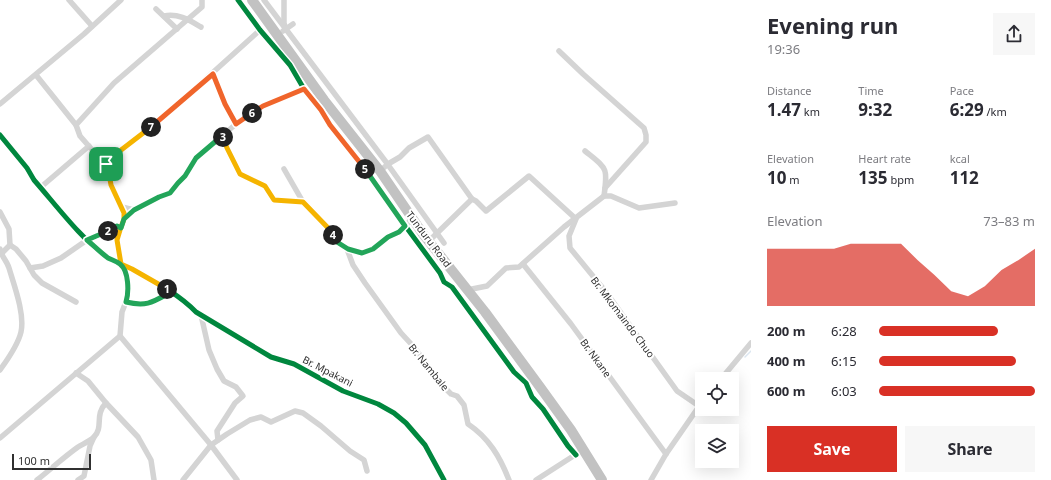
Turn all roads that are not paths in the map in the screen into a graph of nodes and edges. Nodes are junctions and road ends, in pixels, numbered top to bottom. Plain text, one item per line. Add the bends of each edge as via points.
1 (69, 0) edge
2 (121, 0) edge
3 (202, 0) edge
4 (238, 0) edge
5 (252, 0) edge
6 (264, 0) edge
7 (284, 0) edge
8 (156, 9) dead end
9 (164, 16) junction
10 (188, 19) junction
11 (294, 24) dead end
12 (92, 26) junction
13 (201, 27) dead end
14 (177, 29) junction
15 (260, 30) junction
16 (282, 31) junction
17 (559, 51) dead end
18 (213, 74) junction
19 (36, 75) junction
20 (304, 89) junction
21 (0, 104) edge
22 (76, 124) junction
23 (236, 124) junction
24 (0, 135) edge
25 (223, 135) junction
26 (89, 146) junction
27 (585, 151) dead end
28 (106, 164) junction
29 (384, 167) junction
30 (284, 169) dead end
31 (41, 187) junction
32 (605, 188) junction
33 (604, 196) junction
34 (472, 199) junction
35 (303, 202) junction
36 (675, 203) dead end
37 (122, 207) junction
38 (134, 210) junction
39 (0, 212) edge
40 (413, 218) junction
41 (124, 219) junction
42 (576, 219) junction
43 (405, 226) junction
44 (121, 228) junction
45 (436, 233) junction
46 (87, 240) junction
47 (429, 241) junction
48 (444, 243) dead end
49 (10, 245) junction
50 (348, 249) junction
51 (0, 251) edge
52 (121, 264) junction
53 (523, 264) junction
54 (30, 268) junction
55 (466, 290) junction
56 (171, 292) junction
57 (76, 302) dead end
58 (126, 302) junction
59 (201, 315) junction
60 (120, 336) junction
61 (751, 343) edge
62 (0, 370) edge
63 (727, 372) edge
64 (76, 373) junction
65 (695, 401) edge
66 (106, 403) junction
67 (695, 411) edge
68 (94, 437) junction
69 (0, 438) edge
70 (218, 440) junction
71 (212, 445) junction
72 (580, 452) junction
73 (666, 454) junction
74 (367, 471) dead end
75 (84, 478) edge
76 (37, 480) edge
77 (78, 480) edge
78 (154, 480) edge
79 (183, 480) edge
80 (237, 480) edge
81 (444, 480) edge
82 (509, 480) edge
83 (536, 480) edge
84 (602, 480) edge
85 (651, 480) edge

1 - 12 street
2 - 12 street
3 - 10 street via 202,7
4 - 15 street
5 - 16 highway, Tunduru Road
6 - 16 street
7 - 16 street
8 - 9 street
9 - 10 street via 177,15
9 - 14 street
10 - 13 street
10 - 14 street
11 - 16 street
12 - 19 street
14 - 22 street via 114,83
15 - 18 street
15 - 20 street via 290,65
16 - 29 highway, Tunduru Road via 324,100
17 - 32 street via 644,128 646,142
18 - 23 street
18 - 28 street
19 - 21 street
19 - 22 street
20 - 23 street via 263,106
20 - 43 street via 362,164
22 - 26 street via 80,136
23 - 25 street
24 - 31 street, Br. Mpakani
25 - 35 street via 240,174 265,186 274,200
25 - 38 street via 196,158 170,193
26 - 28 street
26 - 31 street
27 - 32 street via 603,165 607,176
28 - 37 street via 111,185
29 - 34 street via 428,137
29 - 40 highway, Tunduru Road
29 - 45 street
30 - 35 street
31 - 46 street, Br. Mpakani
32 - 33 street
33 - 36 street via 611,196 639,208
33 - 42 street
34 - 42 street via 486,211 529,176
34 - 45 street
35 - 50 street via 331,231 337,242
37 - 38 street
37 - 41 street
38 - 41 street
39 - 49 street via 8,229
40 - 43 street
40 - 47 highway, Tunduru Road
41 - 44 street
42 - 53 street
42 - 65 street, Br. Mkomaindo Chuo via 569,236 570,248 606,292 677,391
43 - 50 street via 373,249 362,253
43 - 72 street via 444,282 452,287 514,372 526,383 532,397 568,446
44 - 46 street via 117,226
44 - 52 street via 117,240
45 - 47 street
45 - 48 street
46 - 52 street, Br. Mpakani via 103,254
46 - 54 street via 61,258 44,266
47 - 55 highway, Tunduru Road
49 - 51 street
49 - 54 street
50 - 82 street, Br. Nambale via 353,265 400,333 444,387 457,396 464,405 468,424 488,441
51 - 62 street via 6,261 21,309 21,331 15,347
52 - 56 street, Br. Mpakani
52 - 58 street via 128,289
53 - 55 street via 519,267 506,268 487,286
53 - 73 street, Br. Nkane via 571,324
54 - 57 street via 42,283
55 - 72 highway, Tunduru Road via 571,430
56 - 58 street via 153,302 138,305
56 - 59 street, Br. Mpakani
58 - 60 street via 122,312
59 - 70 street via 209,350 217,369 224,381 236,387 243,396 217,431
59 - 81 street, Br. Mpakani via 271,357 294,364 343,391 394,413 425,444
60 - 64 street
60 - 71 street
61 - 63 street
64 - 66 street via 88,381
64 - 69 street
66 - 68 street via 99,416 98,431
66 - 78 street via 138,437 151,460
67 - 73 street
68 - 75 street
68 - 76 street
70 - 71 street
70 - 74 street via 250,420 261,417 271,422 295,411 303,412 364,460
71 - 79 street
71 - 80 street
72 - 83 street
72 - 84 highway, Tunduru Road
73 - 85 street
75 - 77 street

